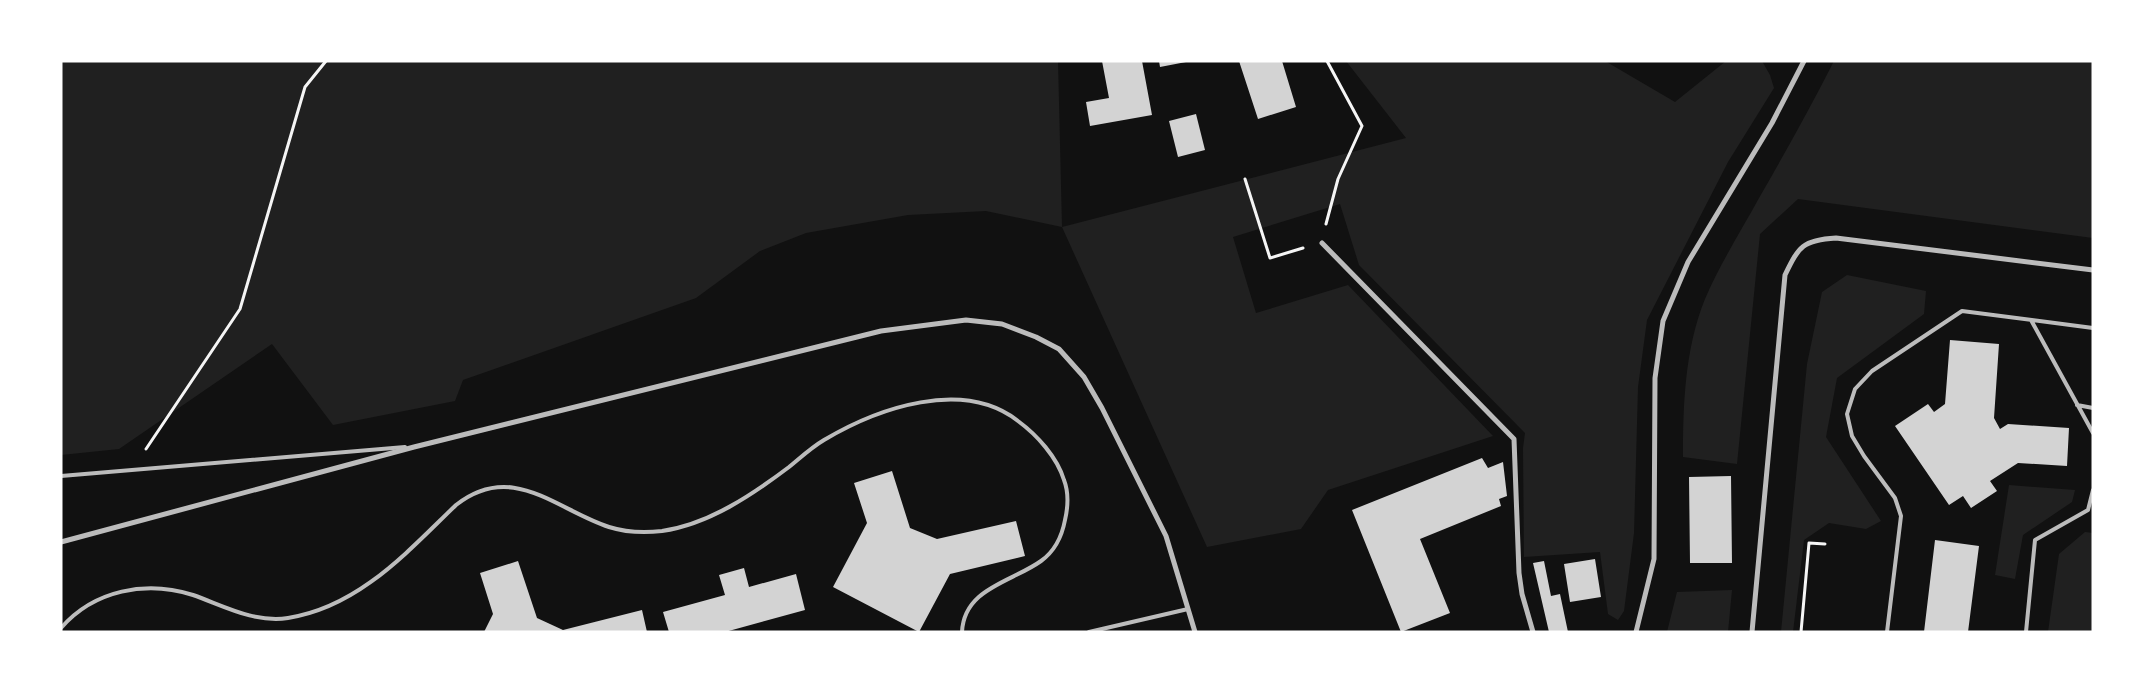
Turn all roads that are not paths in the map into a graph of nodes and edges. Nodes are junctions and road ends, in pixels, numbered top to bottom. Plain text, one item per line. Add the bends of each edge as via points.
1 (1804, 61) edge
2 (1322, 243) road end
3 (2093, 270) edge
4 (2031, 320) junction
5 (2093, 328) edge
6 (2077, 405) junction
7 (2093, 408) edge
8 (2093, 433) edge
9 (414, 447) junction
10 (61, 476) edge
11 (2093, 490) edge
12 (61, 542) edge
13 (1188, 609) junction
14 (61, 628) edge
15 (962, 632) edge
16 (1090, 632) edge
17 (1195, 632) edge
18 (1533, 632) edge
19 (1636, 632) edge
20 (1752, 632) edge
21 (1886, 632) edge
22 (2026, 632) edge

1 - 19 street via 1772,123 1688,262 1663,321 1655,378 1654,559
2 - 18 street via 1514,439 1518,573
3 - 20 street via 1836,238 1805,244 1785,275
4 - 5 lane
4 - 6 lane
4 - 21 lane via 1962,311 1872,371 1855,389 1847,414 1852,436 1896,498 1901,516
6 - 7 lane
6 - 8 lane
9 - 10 lane
9 - 12 street
9 - 13 street via 881,331 966,320 1002,324 1059,350 1084,377 1166,536
11 - 22 lane via 2088,510 2035,540
13 - 16 lane
13 - 17 street
14 - 15 lane via 87,604 109,594 142,587 192,595 243,614 266,618 288,618 320,610 383,574 456,505 487,488 508,487 533,493 610,527 636,532 684,526 720,512 823,441 857,423 924,403 962,400 1007,412 1029,429 1058,467 1068,498 1063,530 1057,543 1040,562 985,591 967,612

